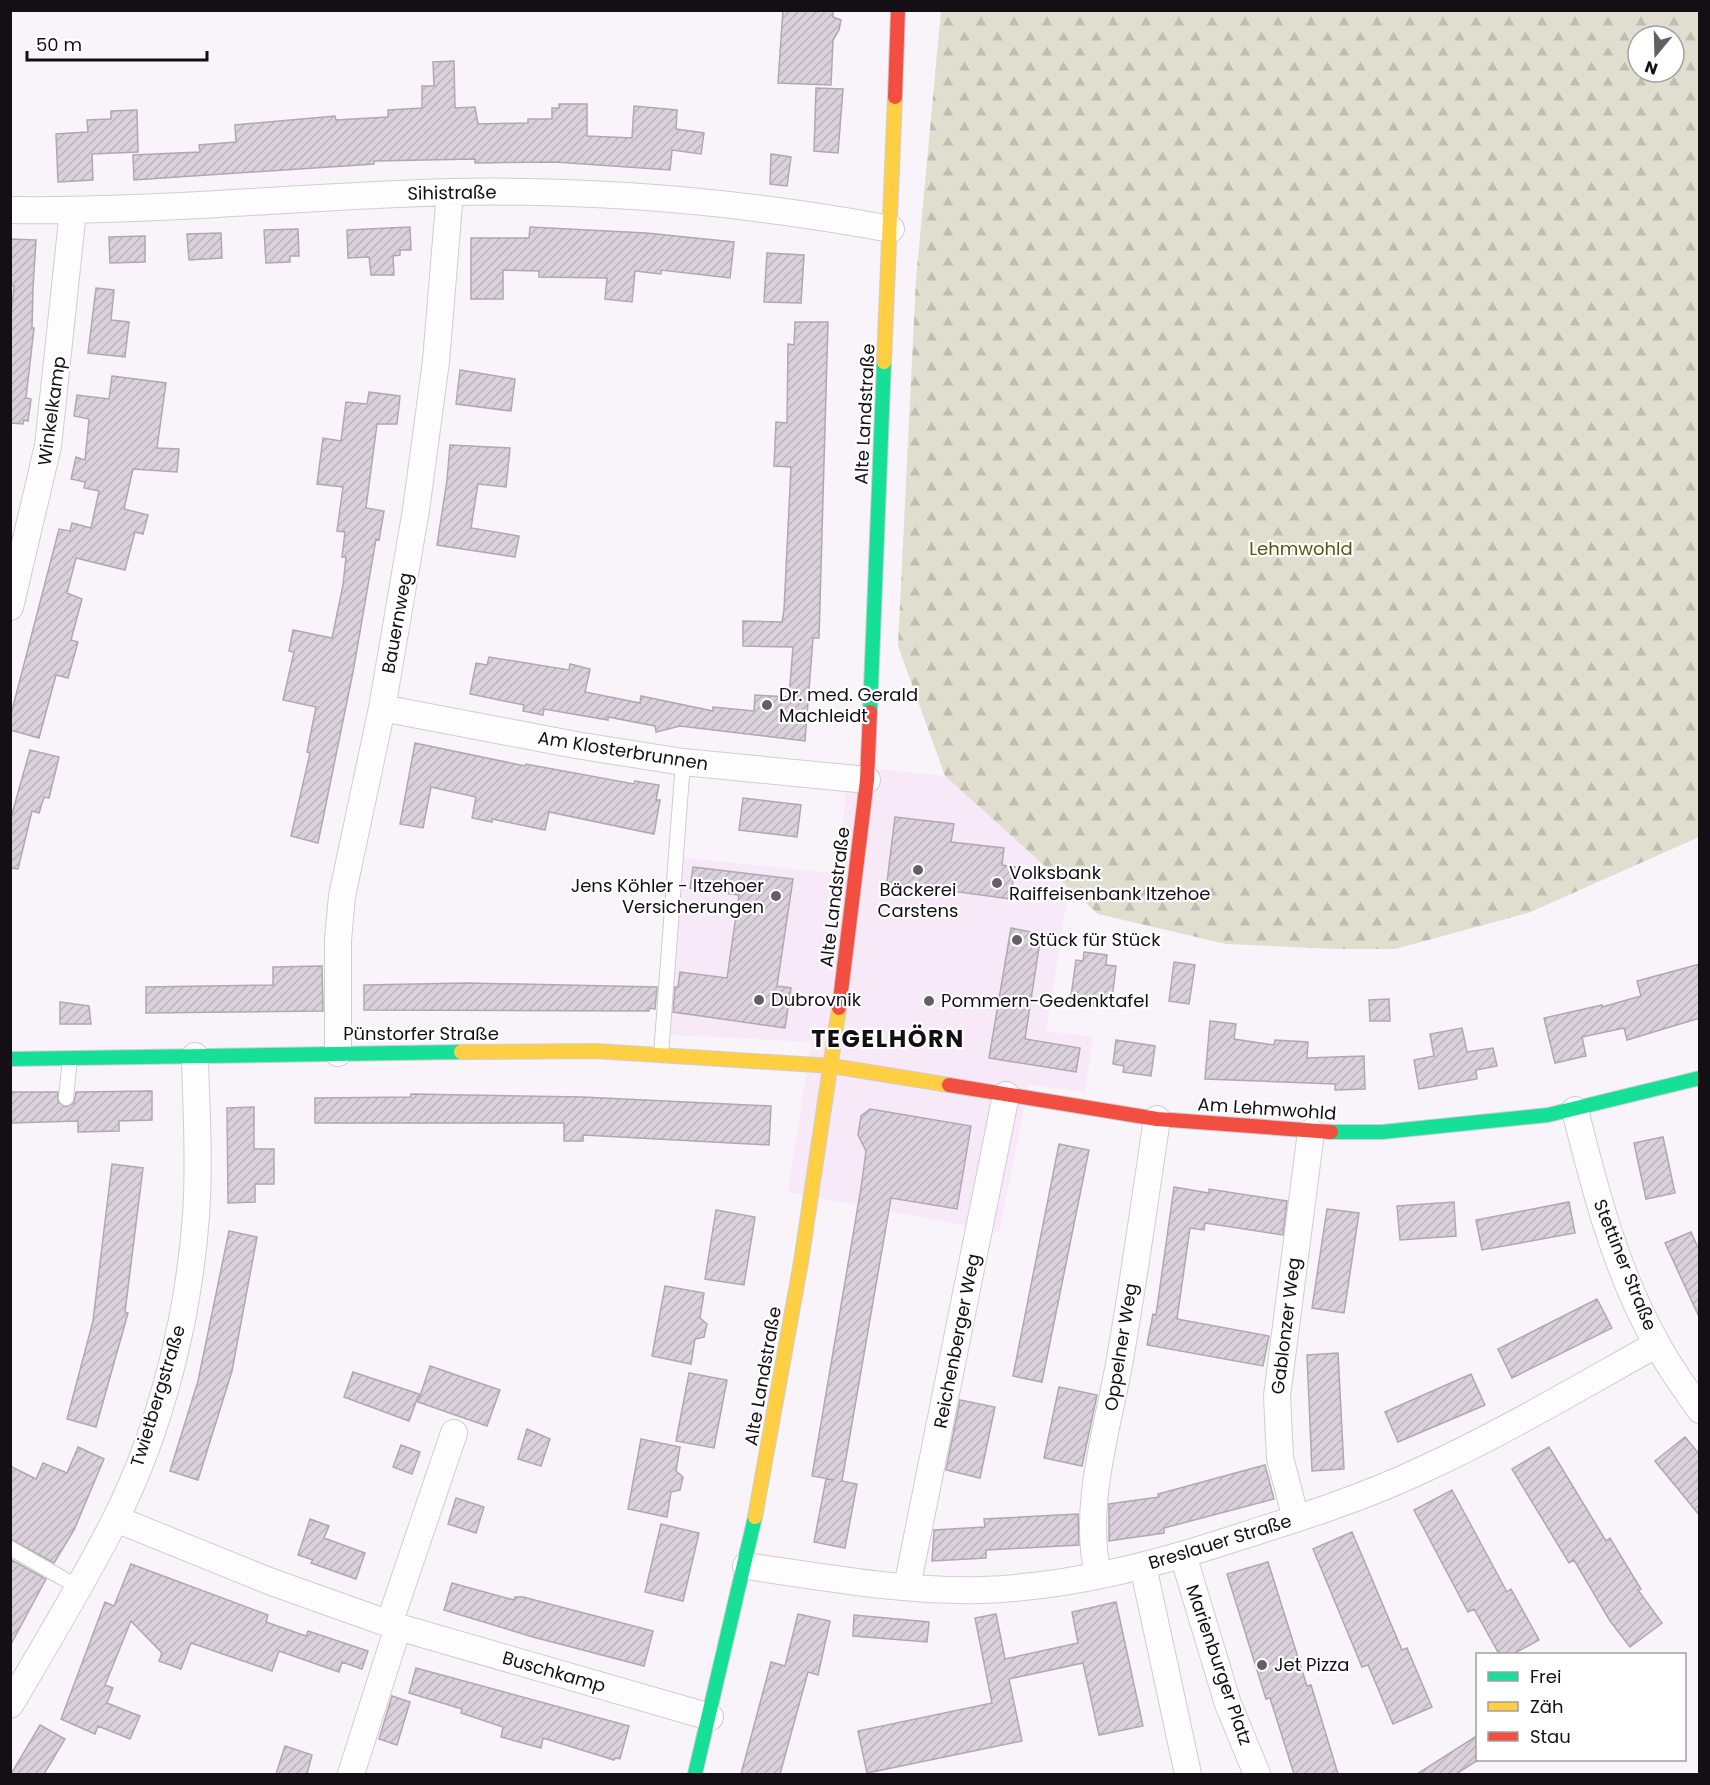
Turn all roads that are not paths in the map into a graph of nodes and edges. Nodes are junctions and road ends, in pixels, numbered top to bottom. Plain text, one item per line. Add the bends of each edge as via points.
1 (898, 10) edge
2 (450, 192) junction
3 (10, 210) edge
4 (73, 211) junction
5 (891, 229) junction
6 (10, 607) edge
7 (382, 708) junction
8 (683, 762) junction
9 (867, 780) junction
10 (338, 1053) junction
11 (661, 1055) junction
12 (195, 1056) junction
13 (70, 1058) junction
14 (10, 1059) edge
15 (832, 1066) junction
16 (1700, 1078) edge
17 (1006, 1095) junction
18 (66, 1098) dead end
19 (1575, 1110) junction
20 (1157, 1119) junction
21 (1311, 1132) junction
22 (1657, 1344) junction
23 (1700, 1410) edge
24 (454, 1433) dead end
25 (116, 1519) junction
26 (1296, 1519) junction
27 (10, 1548) edge
28 (1183, 1555) junction
29 (746, 1566) junction
30 (1143, 1566) junction
31 (1098, 1575) junction
32 (78, 1587) junction
33 (908, 1587) junction
34 (393, 1626) junction
35 (10, 1705) edge
36 (710, 1717) junction
37 (351, 1774) edge
38 (695, 1774) edge
39 (1188, 1774) edge
40 (1257, 1774) edge

1 - 5 street, Alte Landstraße
2 - 4 street, Sihistraße
2 - 5 street, Sihistraße via 671,199
2 - 7 street, Bauernweg via 428,419
3 - 4 street, Sihistraße
4 - 6 street, Winkelkamp via 48,446
5 - 9 street, Alte Landstraße
7 - 8 street, Am Klosterbrunnen
7 - 10 street, Bauernweg via 342,896
8 - 9 street, Am Klosterbrunnen
8 - 11 lane
9 - 15 street, Alte Landstraße via 862,897
10 - 11 street, Pünstorfer Straße via 595,1051
10 - 12 street, Pünstorfer Straße
11 - 15 street, Pünstorfer Straße
12 - 13 street, Pünstorfer Straße
12 - 25 street, Twietbergstraße via 197,1198 182,1320 156,1415
13 - 14 street, Pünstorfer Straße
13 - 18 lane
15 - 17 street, Am Lehmwohld
15 - 29 street, Alte Landstraße via 793,1316
16 - 19 street, Am Lehmwohld
17 - 20 street, Am Lehmwohld
17 - 33 street, Reichenberger Weg
19 - 21 street, Am Lehmwohld via 1478,1124 1382,1132
19 - 22 street, Stettiner Straße via 1617,1255
20 - 21 street, Am Lehmwohld
20 - 31 street, Oppelner Weg via 1121,1357 1094,1503 1092,1532
21 - 26 street, Gablonzer Weg via 1277,1396 1280,1458
22 - 23 street, Stettiner Straße
22 - 26 street, Breslauer Straße via 1503,1430 1422,1470
24 - 34 street
25 - 32 street, Twietbergstraße
25 - 34 street, Buschkamp
26 - 28 street, Breslauer Straße
27 - 32 lane
28 - 30 street, Breslauer Straße
28 - 40 street, Marienburger Platz via 1228,1704
29 - 33 street, Breslauer Straße
29 - 36 street, Alte Landstraße
30 - 31 street, Breslauer Straße
30 - 39 street
31 - 33 street, Breslauer Straße via 1017,1588
32 - 35 street, Twietbergstraße
34 - 36 street, Buschkamp
34 - 37 street
36 - 38 street, Alte Landstraße

